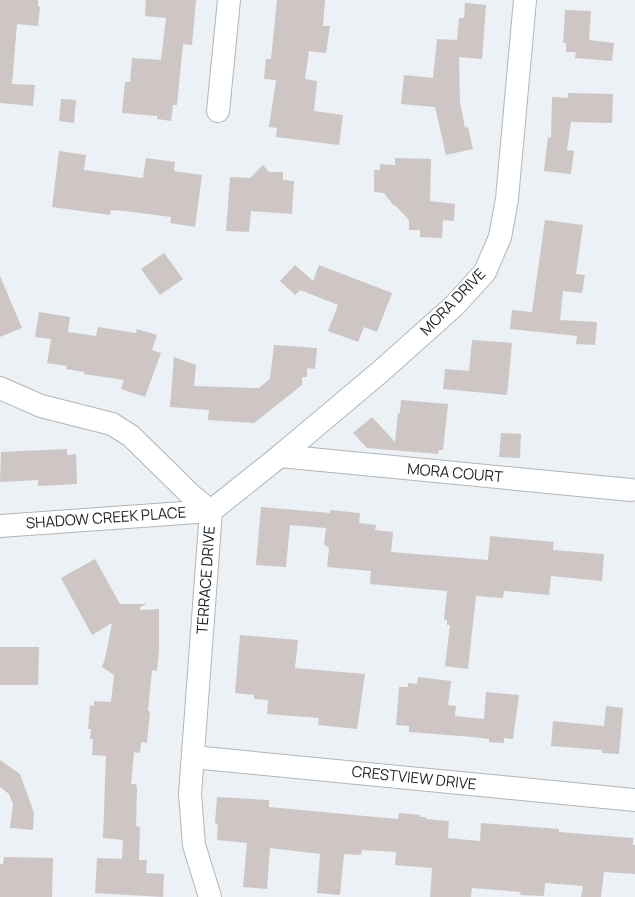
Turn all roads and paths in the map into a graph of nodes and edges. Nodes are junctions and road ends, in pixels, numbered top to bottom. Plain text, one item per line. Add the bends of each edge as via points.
1 (229, 0) edge
2 (525, 0) edge
3 (218, 111) dead end
4 (0, 388) edge
5 (280, 456) junction
6 (631, 490) dead end
7 (211, 511) junction
8 (0, 526) edge
9 (193, 756) junction
10 (635, 800) edge
11 (210, 897) edge

1 - 3 street
2 - 5 street, MORA DRIVE via 507,199 500,238 489,265 454,306
4 - 7 street, TERRACE DRIVE via 41,406 112,424 131,436
5 - 6 street, MORA COURT
5 - 7 street, MORA DRIVE
7 - 8 street, SHADOW CREEK PLACE
7 - 9 street, TERRACE DRIVE
9 - 10 street, CRESTVIEW DRIVE
9 - 11 street, TERRACE DRIVE via 190,794 193,832

